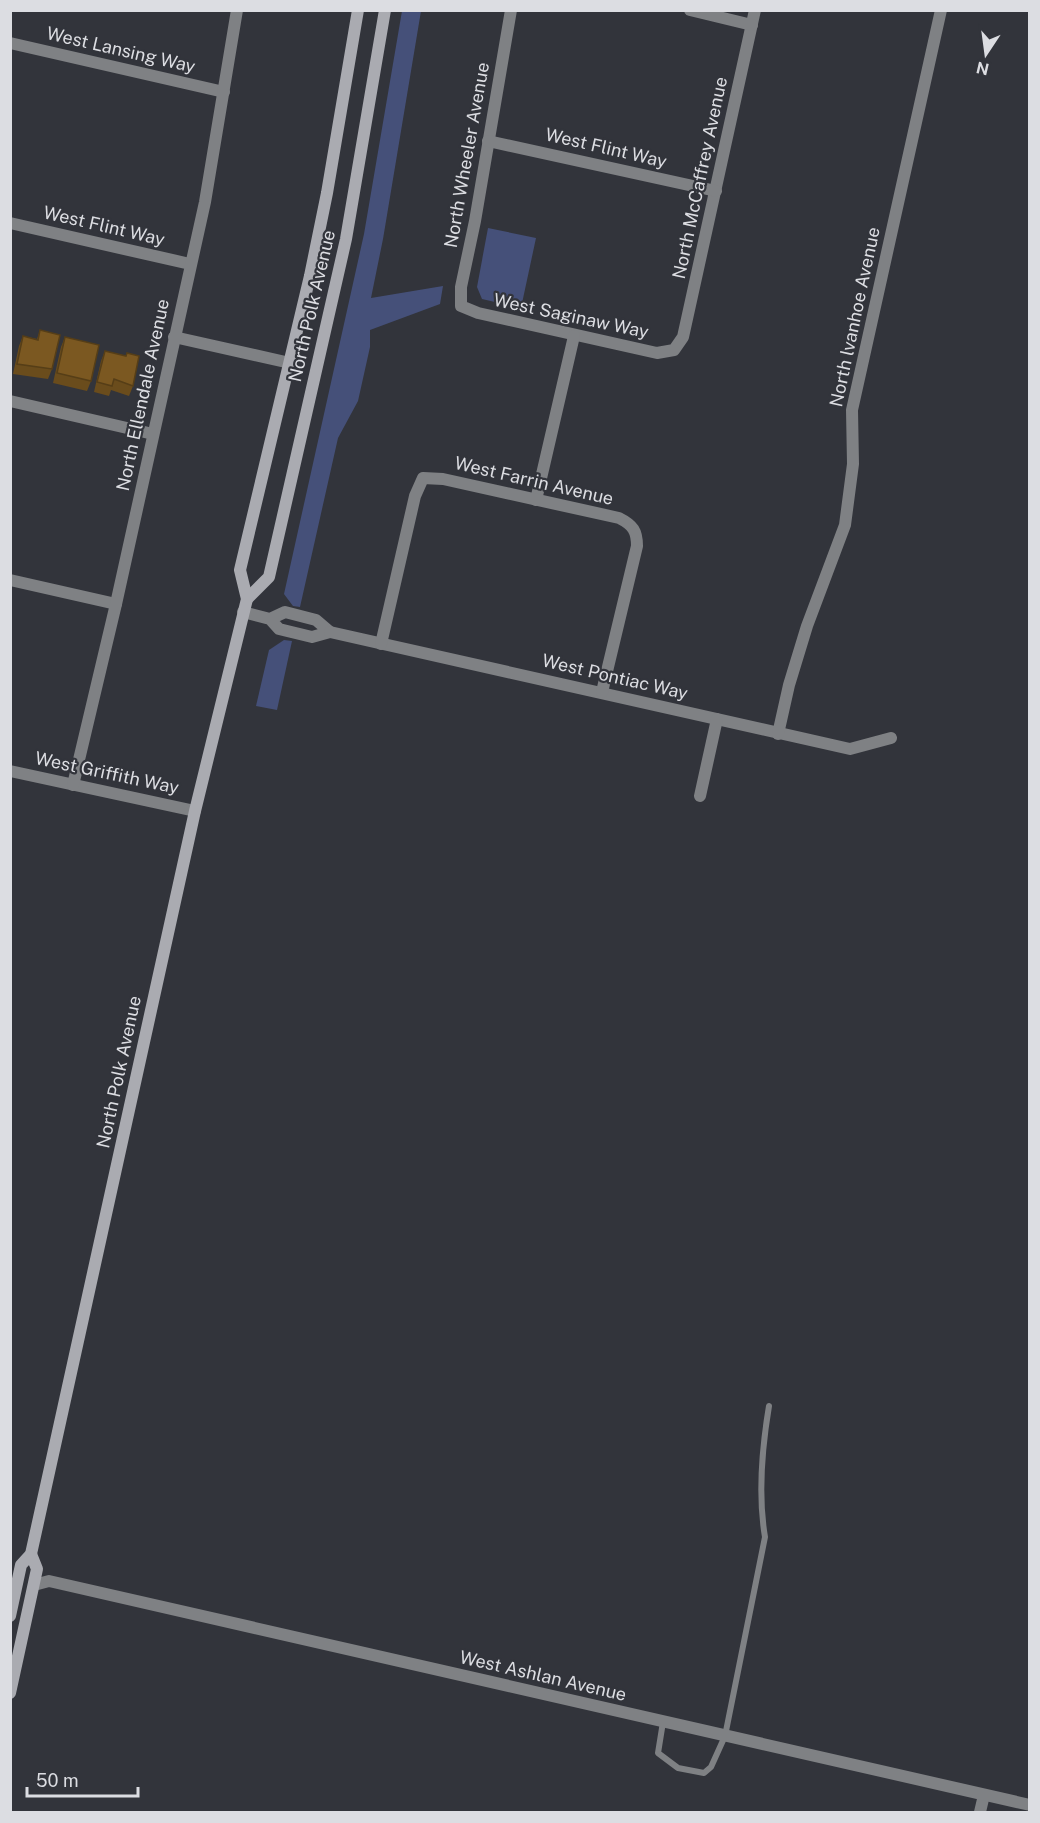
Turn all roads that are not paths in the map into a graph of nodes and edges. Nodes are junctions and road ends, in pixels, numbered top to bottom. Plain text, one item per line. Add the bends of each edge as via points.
1 (237, 10) edge
2 (358, 10) edge
3 (385, 10) edge
4 (511, 10) edge
5 (690, 10) edge
6 (755, 10) edge
7 (941, 10) edge
8 (752, 25) junction
9 (10, 43) edge
10 (224, 92) junction
11 (488, 141) junction
12 (716, 191) junction
13 (10, 223) edge
14 (190, 264) junction
15 (461, 306) joint
16 (574, 336) junction
17 (174, 337) junction
18 (674, 350) joint
19 (290, 363) junction
20 (10, 401) edge
21 (153, 434) junction
22 (536, 500) junction
23 (10, 580) edge
24 (247, 599) junction
25 (116, 604) junction
26 (243, 612) junction
27 (270, 619) junction
28 (330, 632) junction
29 (381, 644) junction
30 (602, 692) junction
31 (717, 719) junction
32 (778, 734) junction
33 (891, 738) dead end
34 (10, 771) edge
35 (73, 785) junction
36 (700, 796) dead end
37 (195, 811) junction
38 (769, 1407) dead end
39 (31, 1554) junction
40 (16, 1564) edge
41 (37, 1569) junction
42 (14, 1581) edge
43 (49, 1581) junction
44 (34, 1585) junction
45 (10, 1616) edge
46 (10, 1694) edge
47 (663, 1722) junction
48 (725, 1736) junction
49 (984, 1795) junction
50 (1029, 1805) edge
51 (980, 1812) edge

1 - 10 street, North Ellendale Avenue
2 - 19 main road, North Polk Avenue via 327,194
3 - 24 main road, North Polk Avenue via 346,238 269,578
4 - 11 street, North Wheeler Avenue
5 - 8 street
6 - 8 street, North McCaffrey Avenue
7 - 32 street, North lvanhoe Avenue via 852,410 853,464 845,525 807,626
8 - 12 street, North McCaffrey Avenue
9 - 10 street, West Lansing Way
10 - 14 street, North Ellendale Avenue
11 - 12 street, West Flint Way
11 - 15 street, North Wheeler Avenue via 461,287
12 - 18 street, North McCaffrey Avenue via 683,337
13 - 14 street, West Flint Way
14 - 17 street, North Ellendale Avenue
15 - 16 street, West Saginaw Way via 478,314
16 - 18 street, West Saginaw Way via 657,353
16 - 22 street
17 - 19 street
17 - 21 street, North Ellendale Avenue
19 - 24 main road, North Polk Avenue via 240,570
20 - 21 street
21 - 25 street, North Ellendale Avenue
22 - 29 street, West Farrin Avenue via 443,478 423,478 415,496
22 - 30 street, West Farrin Avenue via 619,518 630,523 637,533
23 - 25 street
24 - 26 main road, North Polk Avenue
25 - 35 street, North Ellendale Avenue
26 - 27 street, West Pontiac Way
26 - 37 main road, North Polk Avenue
27 - 28 street, West Pontiac Way via 279,629 312,637
27 - 28 street, West Pontiac Way via 285,612 316,620
28 - 29 street, West Pontiac Way
29 - 30 street, West Pontiac Way
30 - 31 street, West Pontiac Way
31 - 32 street, West Pontiac Way
31 - 36 street
32 - 33 street, West Pontiac Way via 850,748
34 - 35 street, West Griffith Way
35 - 37 street, West Griffith Way
37 - 39 main road, North Polk Avenue
38 - 48 lane via 763,1474 765,1538
39 - 40 main road, North Polk Avenue
39 - 41 main road
40 - 41 main road
40 - 42 main road
41 - 43 street
41 - 44 main road
42 - 44 main road, West Ashlan Avenue
42 - 45 main road
43 - 44 street, West Ashlan Avenue
43 - 47 street, West Ashlan Avenue
44 - 46 main road
47 - 48 street, West Ashlan Avenue
47 - 48 lane via 658,1753 678,1768 706,1772
48 - 49 street, West Ashlan Avenue
49 - 50 street, West Ashlan Avenue
49 - 51 street

